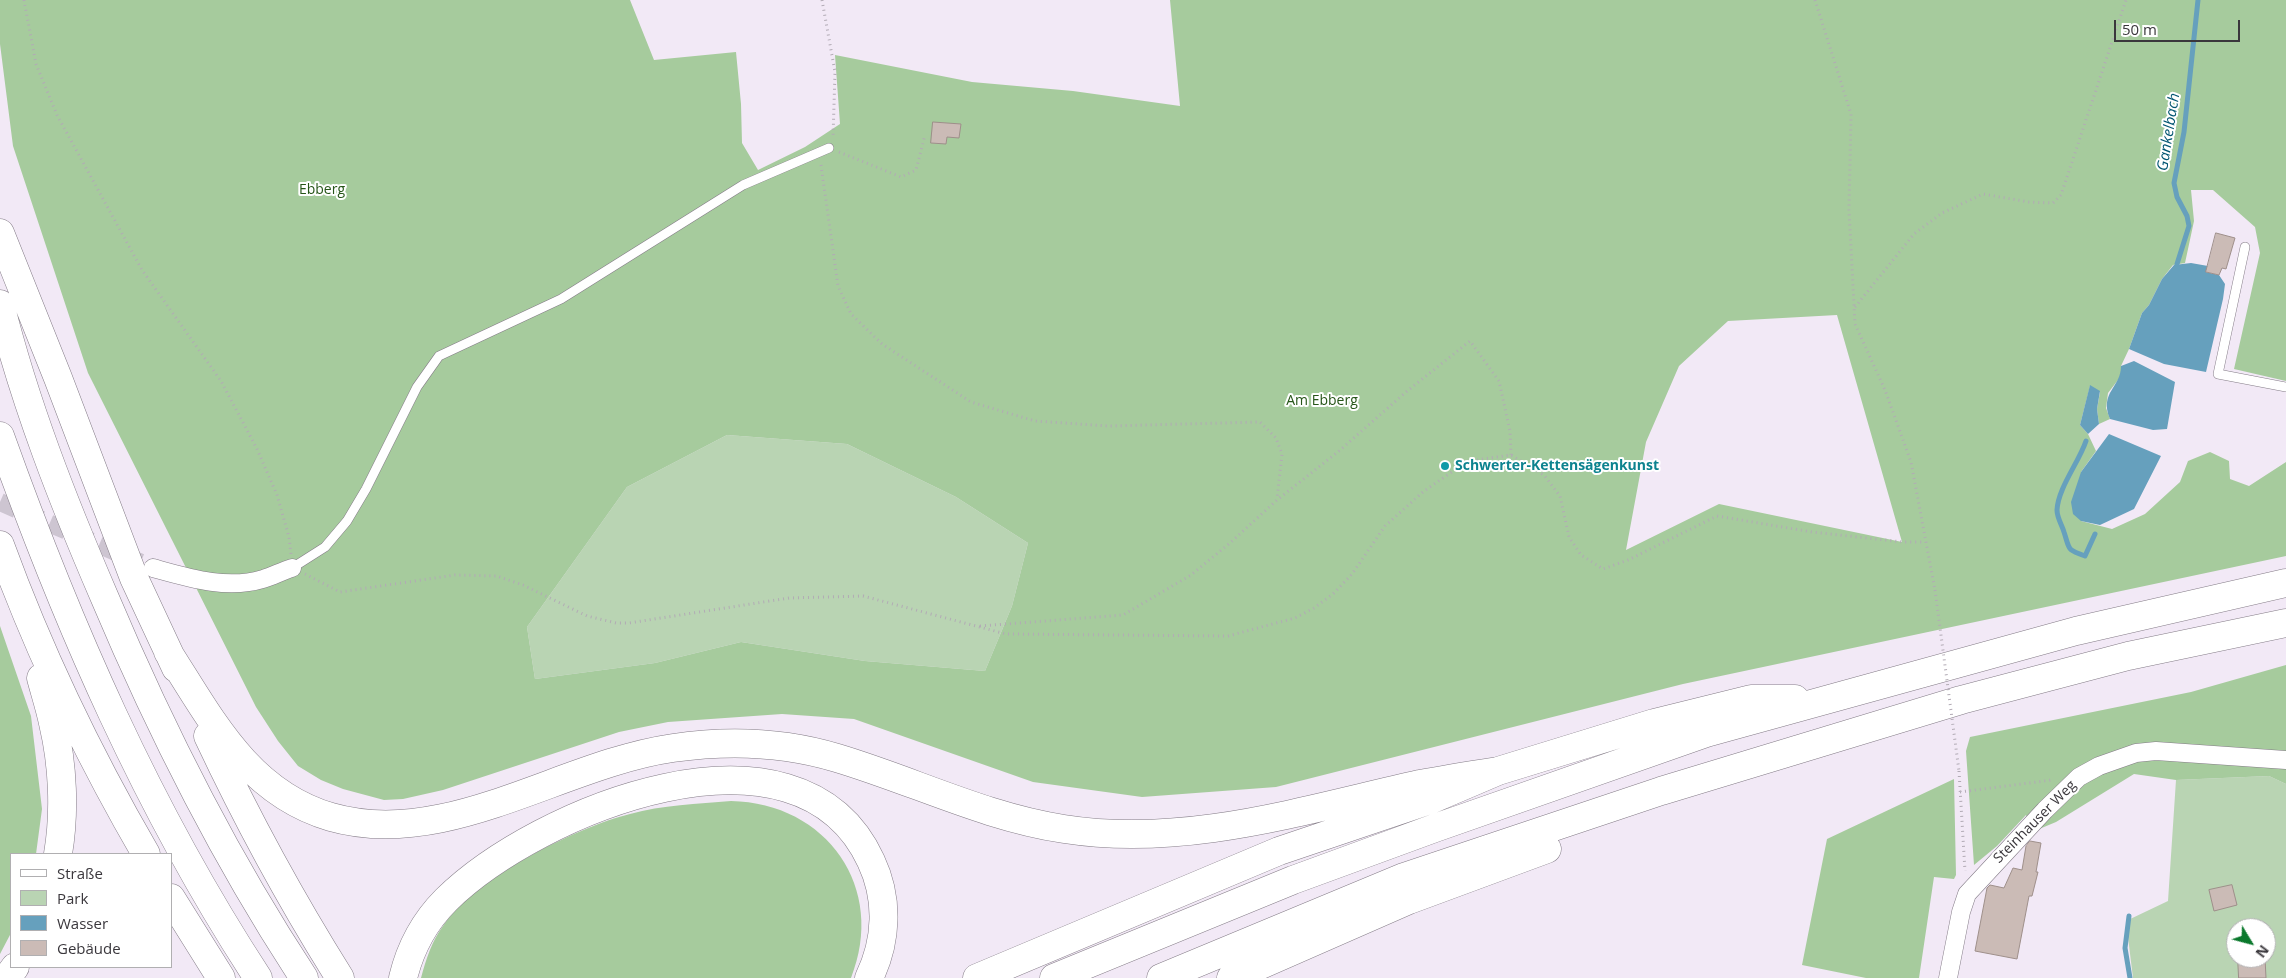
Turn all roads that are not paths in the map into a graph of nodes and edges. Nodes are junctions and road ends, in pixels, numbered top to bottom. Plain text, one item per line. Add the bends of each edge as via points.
1 (830, 148) road end
2 (0, 233) edge
3 (2245, 247) dead end
4 (0, 304) edge
5 (2286, 387) edge
6 (0, 436) edge
7 (0, 545) edge
8 (153, 568) tunnel mouth
9 (292, 568) joint
10 (2286, 582) edge
11 (24, 606) junction
12 (2286, 625) edge
13 (168, 652) junction
14 (1827, 700) junction
15 (2286, 760) edge
16 (1498, 770) junction
17 (58, 853) edge
18 (145, 853) edge
19 (172, 900) edge
20 (1410, 900) junction
21 (221, 978) edge
22 (258, 978) edge
23 (304, 978) edge
24 (340, 978) edge
25 (403, 978) edge
26 (869, 978) edge
27 (977, 978) edge
28 (1054, 978) edge
29 (1161, 978) edge
30 (1231, 978) edge
31 (1263, 978) edge
32 (1948, 978) edge

1 - 9 lane via 743,185 560,299 439,356 417,386 347,520 325,547
2 - 13 highway via 134,578
3 - 5 lane via 2218,374
4 - 23 highway via 25,393 46,451 79,539 136,672 174,752 232,859
6 - 22 highway via 36,536 101,692 198,880
7 - 11 highway
8 - 9 street via 197,580 234,584 262,580
10 - 14 highway via 2076,631
11 - 17 highway via 54,723 59,758
11 - 18 highway via 72,715
12 - 20 highway via 2175,662 1969,714 1668,804
12 - 29 highway via 2128,656 1970,698 1698,780 1404,877
13 - 16 highway via 221,735 254,773 278,792 330,816 384,826 452,815 631,757 669,748 718,743 762,744 827,756 1016,820 1066,830 1112,834 1160,834 1249,824
13 - 24 highway via 260,842
14 - 16 highway via 1751,699 1654,723
14 - 28 highway via 1706,733 1434,828 1294,880
15 - 32 street, Steinhauser Weg via 2156,751 2118,758 2079,777 1967,894
16 - 27 highway via 1430,800 1279,852
19 - 21 highway
20 - 30 highway
20 - 31 highway
25 - 26 highway via 418,938 445,901 472,876 506,852 562,823 620,799 671,787 722,781 755,781 797,792 828,807 856,836 875,870 884,903 882,937

